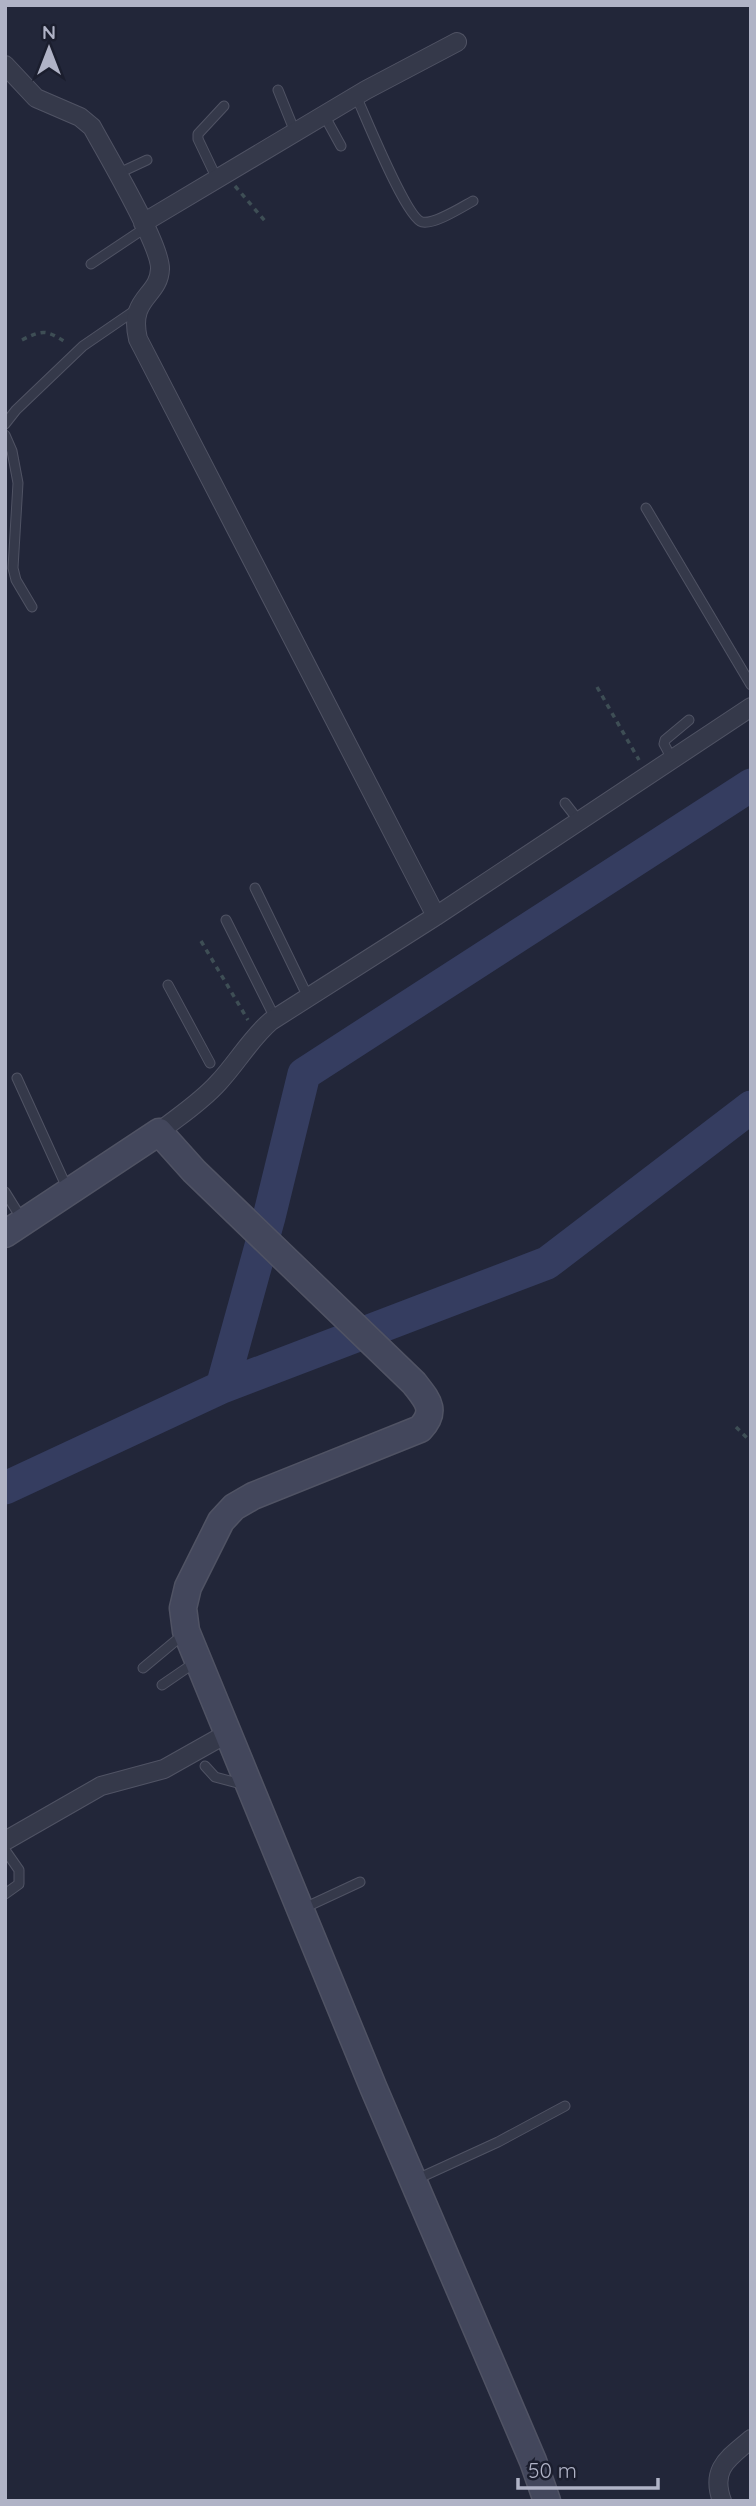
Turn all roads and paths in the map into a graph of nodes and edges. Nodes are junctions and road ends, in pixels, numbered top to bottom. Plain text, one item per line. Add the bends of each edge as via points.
1 (457, 41) dead end
2 (5, 65) edge
3 (278, 90) dead end
4 (356, 96) junction
5 (224, 106) dead end
6 (324, 115) junction
7 (295, 132) junction
8 (341, 146) dead end
9 (147, 160) dead end
10 (117, 174) junction
11 (221, 176) junction
12 (473, 201) dead end
13 (265, 221) dead end
14 (144, 225) junction
15 (90, 264) dead end
16 (138, 308) junction
17 (22, 340) dead end
18 (79, 350) junction
19 (5, 424) edge
20 (5, 435) edge
21 (646, 508) dead end
22 (32, 607) dead end
23 (751, 685) edge
24 (597, 687) dead end
25 (751, 707) edge
26 (689, 720) dead end
27 (672, 759) junction
28 (639, 760) dead end
29 (565, 803) dead end
30 (579, 821) junction
31 (255, 888) dead end
32 (436, 916) junction
33 (226, 920) dead end
34 (201, 941) dead end
35 (168, 985) dead end
36 (308, 997) junction
37 (275, 1018) junction
38 (256, 1034) junction
39 (210, 1063) dead end
40 (17, 1078) dead end
41 (159, 1132) junction
42 (5, 1192) edge
43 (69, 1192) junction
44 (15, 1228) edge
45 (736, 1427) dead end
46 (751, 1443) edge
47 (186, 1631) junction
48 (198, 1660) junction
49 (143, 1668) dead end
50 (163, 1685) dead end
51 (228, 1733) junction
52 (205, 1766) dead end
53 (250, 1786) junction
54 (5, 1841) edge
55 (5, 1850) edge
56 (360, 1882) dead end
57 (5, 1894) edge
58 (301, 1910) junction
59 (565, 2105) dead end
60 (413, 2180) junction
61 (751, 2438) edge
62 (547, 2501) edge
63 (722, 2501) edge

1 - 4 street
2 - 10 street via 36,98 92,127
3 - 7 lane
4 - 6 street
4 - 12 lane via 385,162 419,221 437,219
5 - 11 lane via 198,134
6 - 7 street
6 - 8 lane
7 - 11 street
9 - 10 lane
10 - 14 street
11 - 13 path
11 - 14 street
14 - 15 lane
14 - 16 street via 160,270
16 - 18 lane
16 - 32 street via 134,324 138,339
17 - 18 path via 45,331
18 - 19 lane
20 - 22 lane via 18,484 13,568
21 - 23 lane
24 - 28 path
25 - 27 street
26 - 27 lane via 665,740
27 - 30 street
29 - 30 lane
30 - 32 street
31 - 36 lane
32 - 36 street
33 - 37 lane
34 - 38 path
35 - 39 lane
36 - 37 street
37 - 38 street
38 - 41 street via 206,1095
40 - 43 lane
41 - 43 main road
41 - 47 main road via 414,1383 428,1400 430,1411 420,1429 234,1507 221,1521 188,1587 183,1608
42 - 44 lane
43 - 44 main road
45 - 46 path
47 - 48 main road
47 - 49 lane
48 - 50 lane
48 - 51 main road
51 - 53 main road
51 - 54 street via 164,1769 102,1786
52 - 53 lane via 215,1777
53 - 58 main road
55 - 57 lane via 19,1870 19,1884
56 - 58 lane
58 - 60 main road
59 - 60 lane via 498,2142
60 - 62 main road
61 - 63 street via 718,2474

